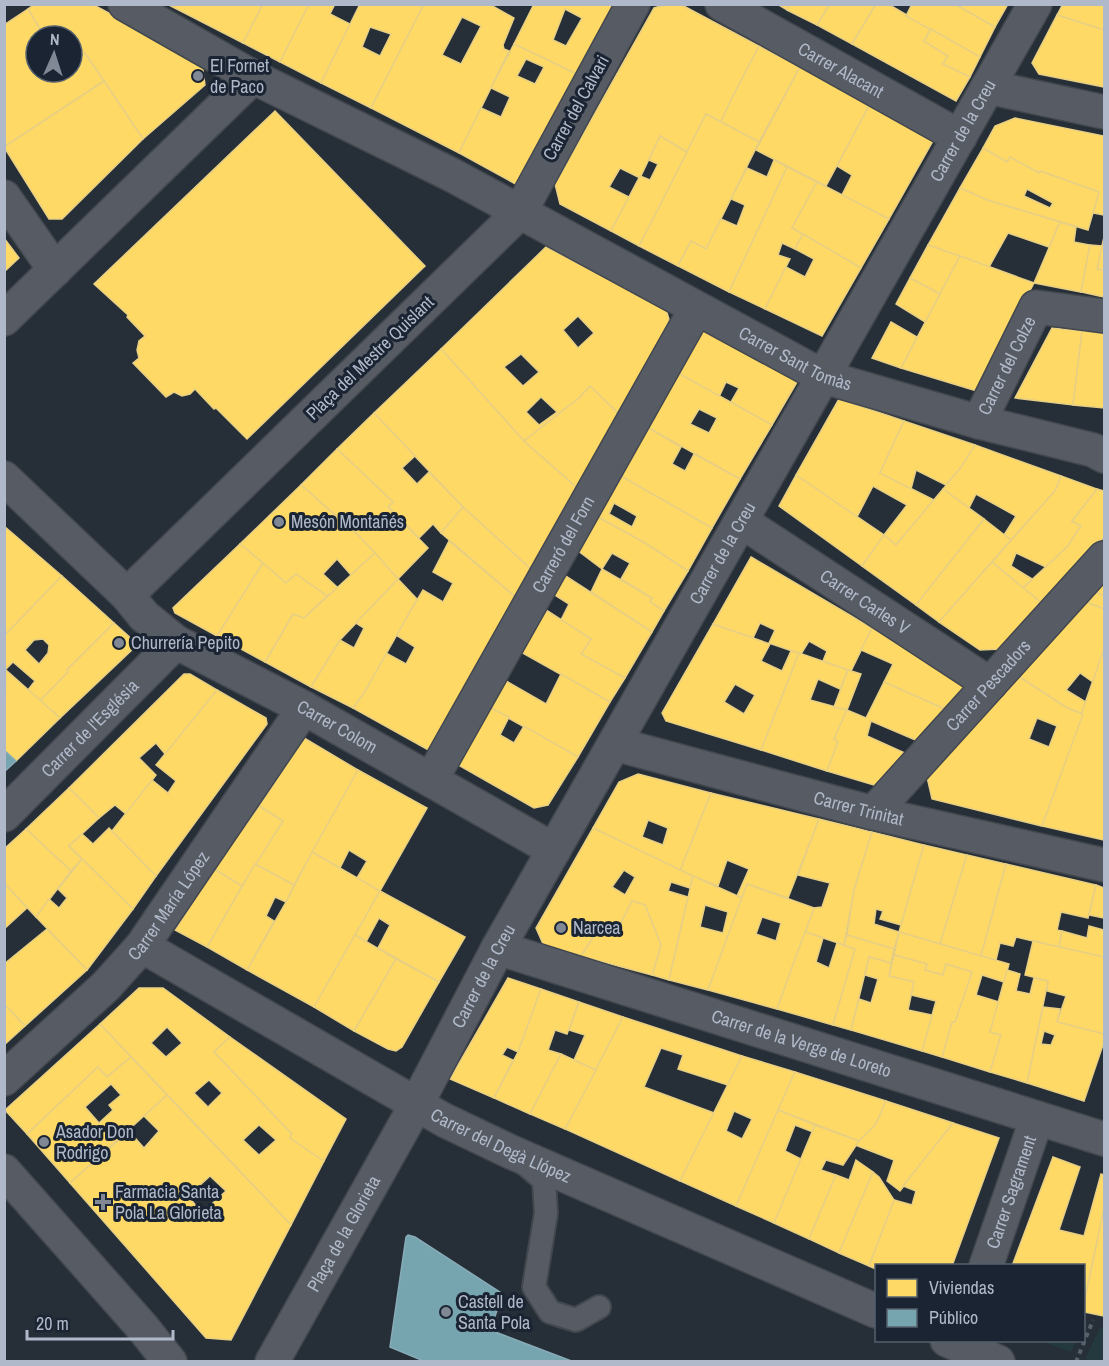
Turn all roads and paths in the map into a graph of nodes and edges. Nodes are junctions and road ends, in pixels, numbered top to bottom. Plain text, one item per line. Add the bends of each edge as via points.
1 (125, 4) edge
2 (633, 4) edge
3 (722, 4) edge
4 (1035, 4) edge
5 (253, 77) junction
6 (988, 87) junction
7 (1104, 112) edge
8 (960, 138) junction
9 (4, 197) edge
10 (519, 212) junction
11 (56, 270) junction
12 (696, 309) junction
13 (1104, 316) edge
14 (4, 319) edge
15 (824, 377) junction
16 (979, 422) junction
17 (1101, 452) edge
18 (4, 478) edge
19 (741, 521) junction
20 (1104, 558) edge
21 (127, 595) junction
22 (176, 642) junction
23 (990, 684) junction
24 (304, 708) junction
25 (615, 744) junction
26 (431, 780) junction
27 (873, 813) junction
28 (4, 815) edge
29 (554, 850) junction
30 (1104, 865) edge
31 (142, 946) junction
32 (498, 948) junction
33 (4, 1079) edge
34 (416, 1105) junction
35 (1037, 1118) junction
36 (1103, 1133) edge
37 (511, 1152) junction
38 (4, 1171) edge
39 (987, 1264) edge
40 (599, 1307) dead end
41 (875, 1311) edge
42 (1093, 1320) dead end
43 (1085, 1340) edge
44 (955, 1342) edge
45 (1084, 1342) edge
46 (170, 1362) edge
47 (272, 1362) edge
48 (998, 1362) edge
49 (1076, 1362) edge

1 - 5 street
2 - 10 street, Carrer del Calvari
3 - 8 street, Carrer Alacant
4 - 6 street, Carrer de la Creu
5 - 10 street
5 - 11 street
6 - 7 street
6 - 8 street, Carrer de la Creu
8 - 15 street, Carrer de la Creu
9 - 11 street
10 - 12 street, Carrer Sant Tomàs
10 - 21 street, Plaça del Mestre Quislant
11 - 14 street
12 - 15 street, Carrer Sant Tomàs
12 - 26 street, Carreró del Forn
13 - 16 street, Carrer del Colze via 1036,307
15 - 16 street, Carrer Sant Tomàs
15 - 19 street, Carrer de la Creu
16 - 17 street, Carrer Sant Tomàs
18 - 21 street
19 - 23 street, Carrer Carles V
19 - 25 street, Carrer de la Creu
20 - 23 street, Carrer Pescadors
21 - 22 street, Carrer Colom via 144,616
22 - 24 street, Carrer Colom
22 - 28 street, Carrer de l'Església
23 - 27 street, Carrer Pescadors
24 - 26 street, Carrer Colom
24 - 31 street, Carrer María López
25 - 27 street, Carrer Trinitat
25 - 29 street, Carrer de la Creu
26 - 29 street, Carrer Colom
27 - 30 street, Carrer Trinitat
29 - 32 street, Carrer de la Creu
31 - 33 street, Carrer María López via 106,986
31 - 34 street, Carrer del Degà Llópez
32 - 34 street, Carrer de la Creu
32 - 35 street, Carrer de la Verge de Loreto
34 - 37 street, Carrer del Degà Llópez
34 - 47 street, Plaça de la Glorieta
35 - 36 street, Carrer de la Verge de Loreto
35 - 39 street, Carrer Sagrament
37 - 40 lane via 544,1180 546,1213 534,1287 550,1312 576,1320
37 - 41 street, Carrer del Degà Llópez
38 - 46 street
42 - 43 path
44 - 48 street
45 - 49 path

